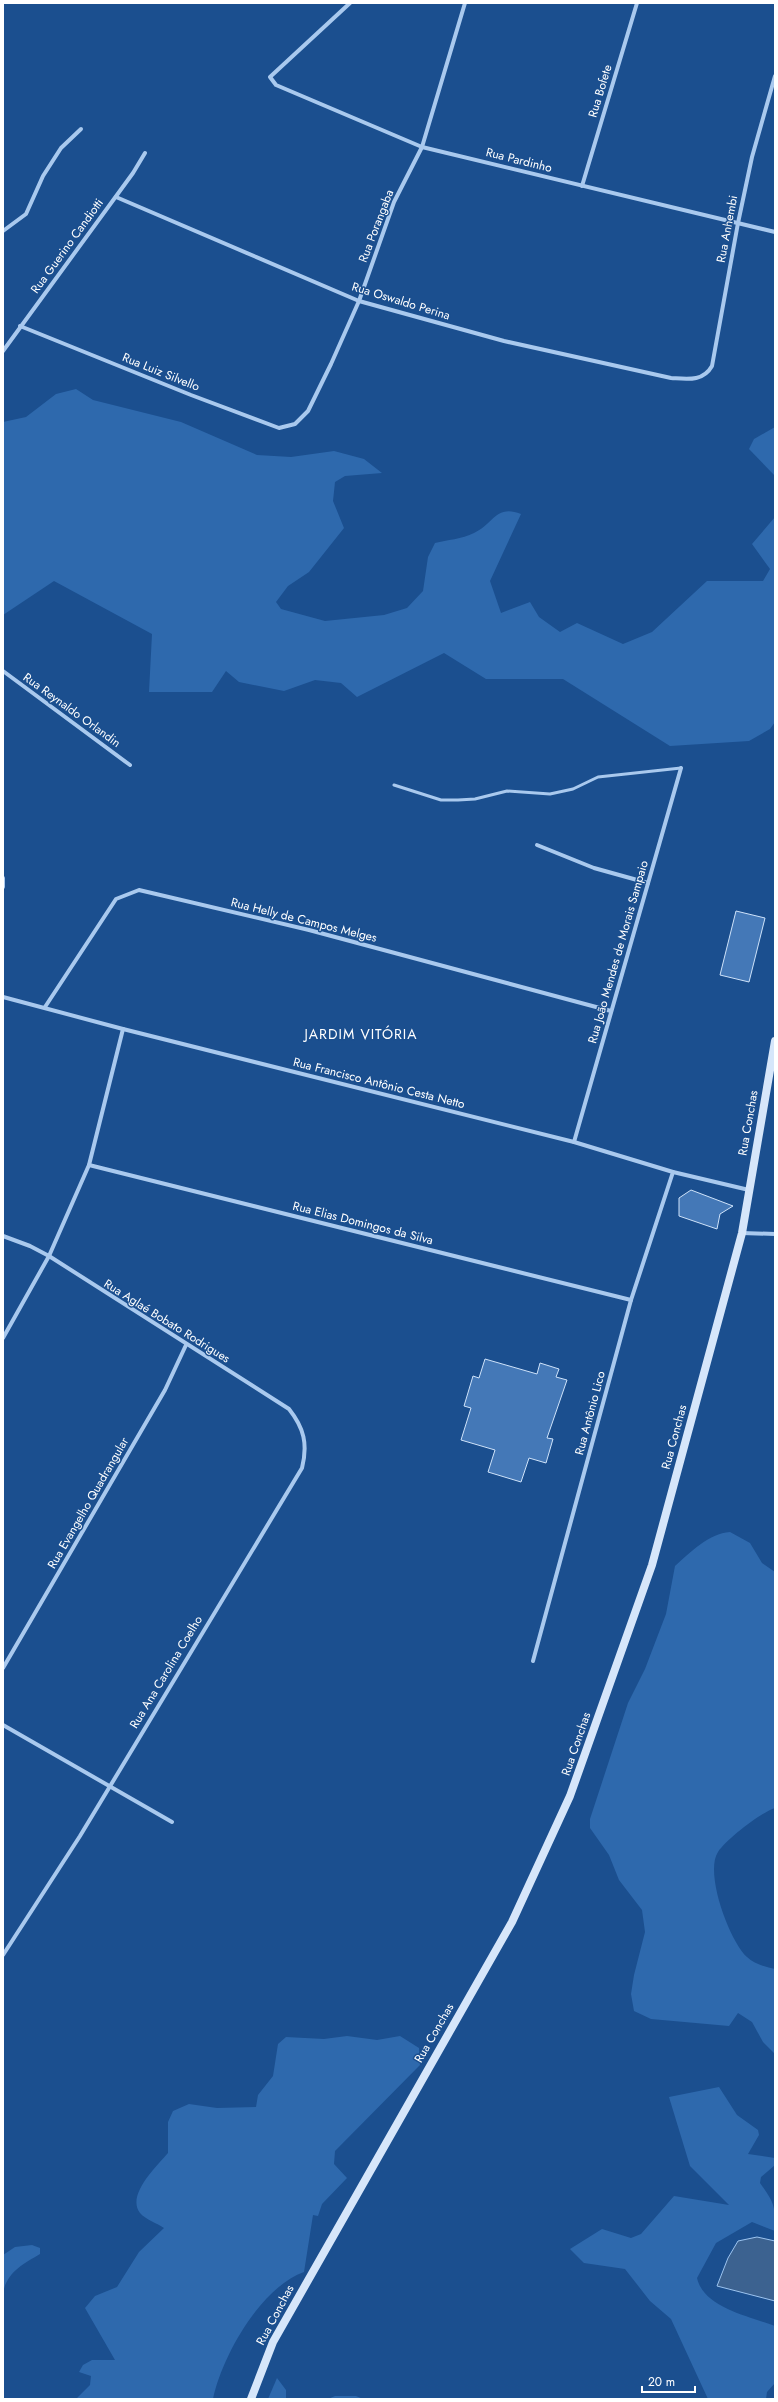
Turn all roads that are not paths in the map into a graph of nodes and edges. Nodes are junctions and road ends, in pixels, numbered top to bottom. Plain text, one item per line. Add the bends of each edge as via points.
1 (350, 3) edge
2 (465, 3) edge
3 (637, 3) edge
4 (775, 76) edge
5 (81, 129) dead end
6 (422, 147) junction
7 (145, 153) dead end
8 (582, 186) junction
9 (116, 197) junction
10 (738, 223) junction
11 (3, 231) edge
12 (775, 232) edge
13 (359, 301) junction
14 (20, 326) junction
15 (3, 351) edge
16 (695, 379) joint
17 (295, 424) joint
18 (3, 672) edge
19 (130, 765) dead end
20 (680, 768) joint
21 (394, 785) dead end
22 (537, 845) dead end
23 (3, 878) edge
24 (648, 883) junction
25 (3, 887) edge
26 (3, 997) edge
27 (45, 1008) junction
28 (611, 1011) junction
29 (123, 1029) junction
30 (775, 1040) edge
31 (574, 1142) junction
32 (89, 1164) junction
33 (673, 1172) junction
34 (748, 1190) junction
35 (742, 1233) junction
36 (775, 1234) edge
37 (3, 1236) edge
38 (49, 1256) junction
39 (631, 1300) junction
40 (3, 1338) edge
41 (186, 1345) junction
42 (275, 1400) joint
43 (533, 1661) dead end
44 (3, 1668) edge
45 (3, 1725) edge
46 (109, 1786) junction
47 (172, 1822) dead end
48 (3, 1954) edge
49 (251, 2399) edge

1 - 6 street, Rua Pardinho via 270,77 276,85
2 - 6 street, Rua Porangaba
3 - 8 street, Rua Bofete
4 - 10 street, Rua Anhembi via 752,157
5 - 11 street via 61,148 43,176 26,214
6 - 8 street, Rua Pardinho
6 - 13 street, Rua Porangaba via 394,202
7 - 9 street, Rua Guerino Candiotti
8 - 10 street, Rua Pardinho
9 - 13 street, Rua Oswaldo Perina
9 - 14 street, Rua Guerino Candiotti
10 - 12 street, Rua Pardinho
10 - 16 street, Rua Anhembi via 712,366 709,372
13 - 16 street, Rua Oswaldo Perina via 504,341 664,376
13 - 17 street, Rua Porangaba via 308,411
14 - 15 street, Rua Guerino Candiotti
14 - 17 street, Rua Luiz Silvello via 279,428
18 - 19 street, Rua Reynaldo Orlandin
20 - 21 lane via 598,777 572,789 550,794 507,791 458,800 442,800
20 - 24 street, Rua João Mendes de Morais Sampaio
22 - 24 street via 594,868
23 - 25 street
24 - 28 street, Rua João Mendes de Morais Sampaio
26 - 27 street, Rua Francisco Antônio Cesta Netto
27 - 28 street, Rua Helly de Campos Melges via 116,900 139,890 309,930
27 - 29 street, Rua Francisco Antônio Cesta Netto
28 - 31 street, Rua João Mendes de Morais Sampaio
29 - 31 street, Rua Francisco Antônio Cesta Netto
29 - 32 street
30 - 34 main road, Rua Conchas
31 - 33 street, Rua Francisco Antônio Cesta Netto
32 - 38 street
32 - 39 street, Rua Elias Domingos da Silva
33 - 34 street, Rua Francisco Antônio Cesta Netto
33 - 39 street, Rua Antônio Lico
34 - 35 main road, Rua Conchas
35 - 36 street
35 - 49 main road, Rua Conchas via 652,1565 570,1796 512,1922 273,2342
37 - 38 street, Rua Aglaé Bobato Rodrigues
38 - 40 street
38 - 41 street, Rua Aglaé Bobato Rodrigues
39 - 43 street, Rua Antônio Lico
41 - 42 street, Rua Aglaé Bobato Rodrigues
41 - 44 street, Rua Evangelho Quadrangular via 166,1390
42 - 46 street, Rua Ana Carolina Coelho via 289,1409 299,1421 305,1436 306,1452 302,1468
45 - 46 street
46 - 47 street
46 - 48 street, Rua Ana Carolina Coelho

